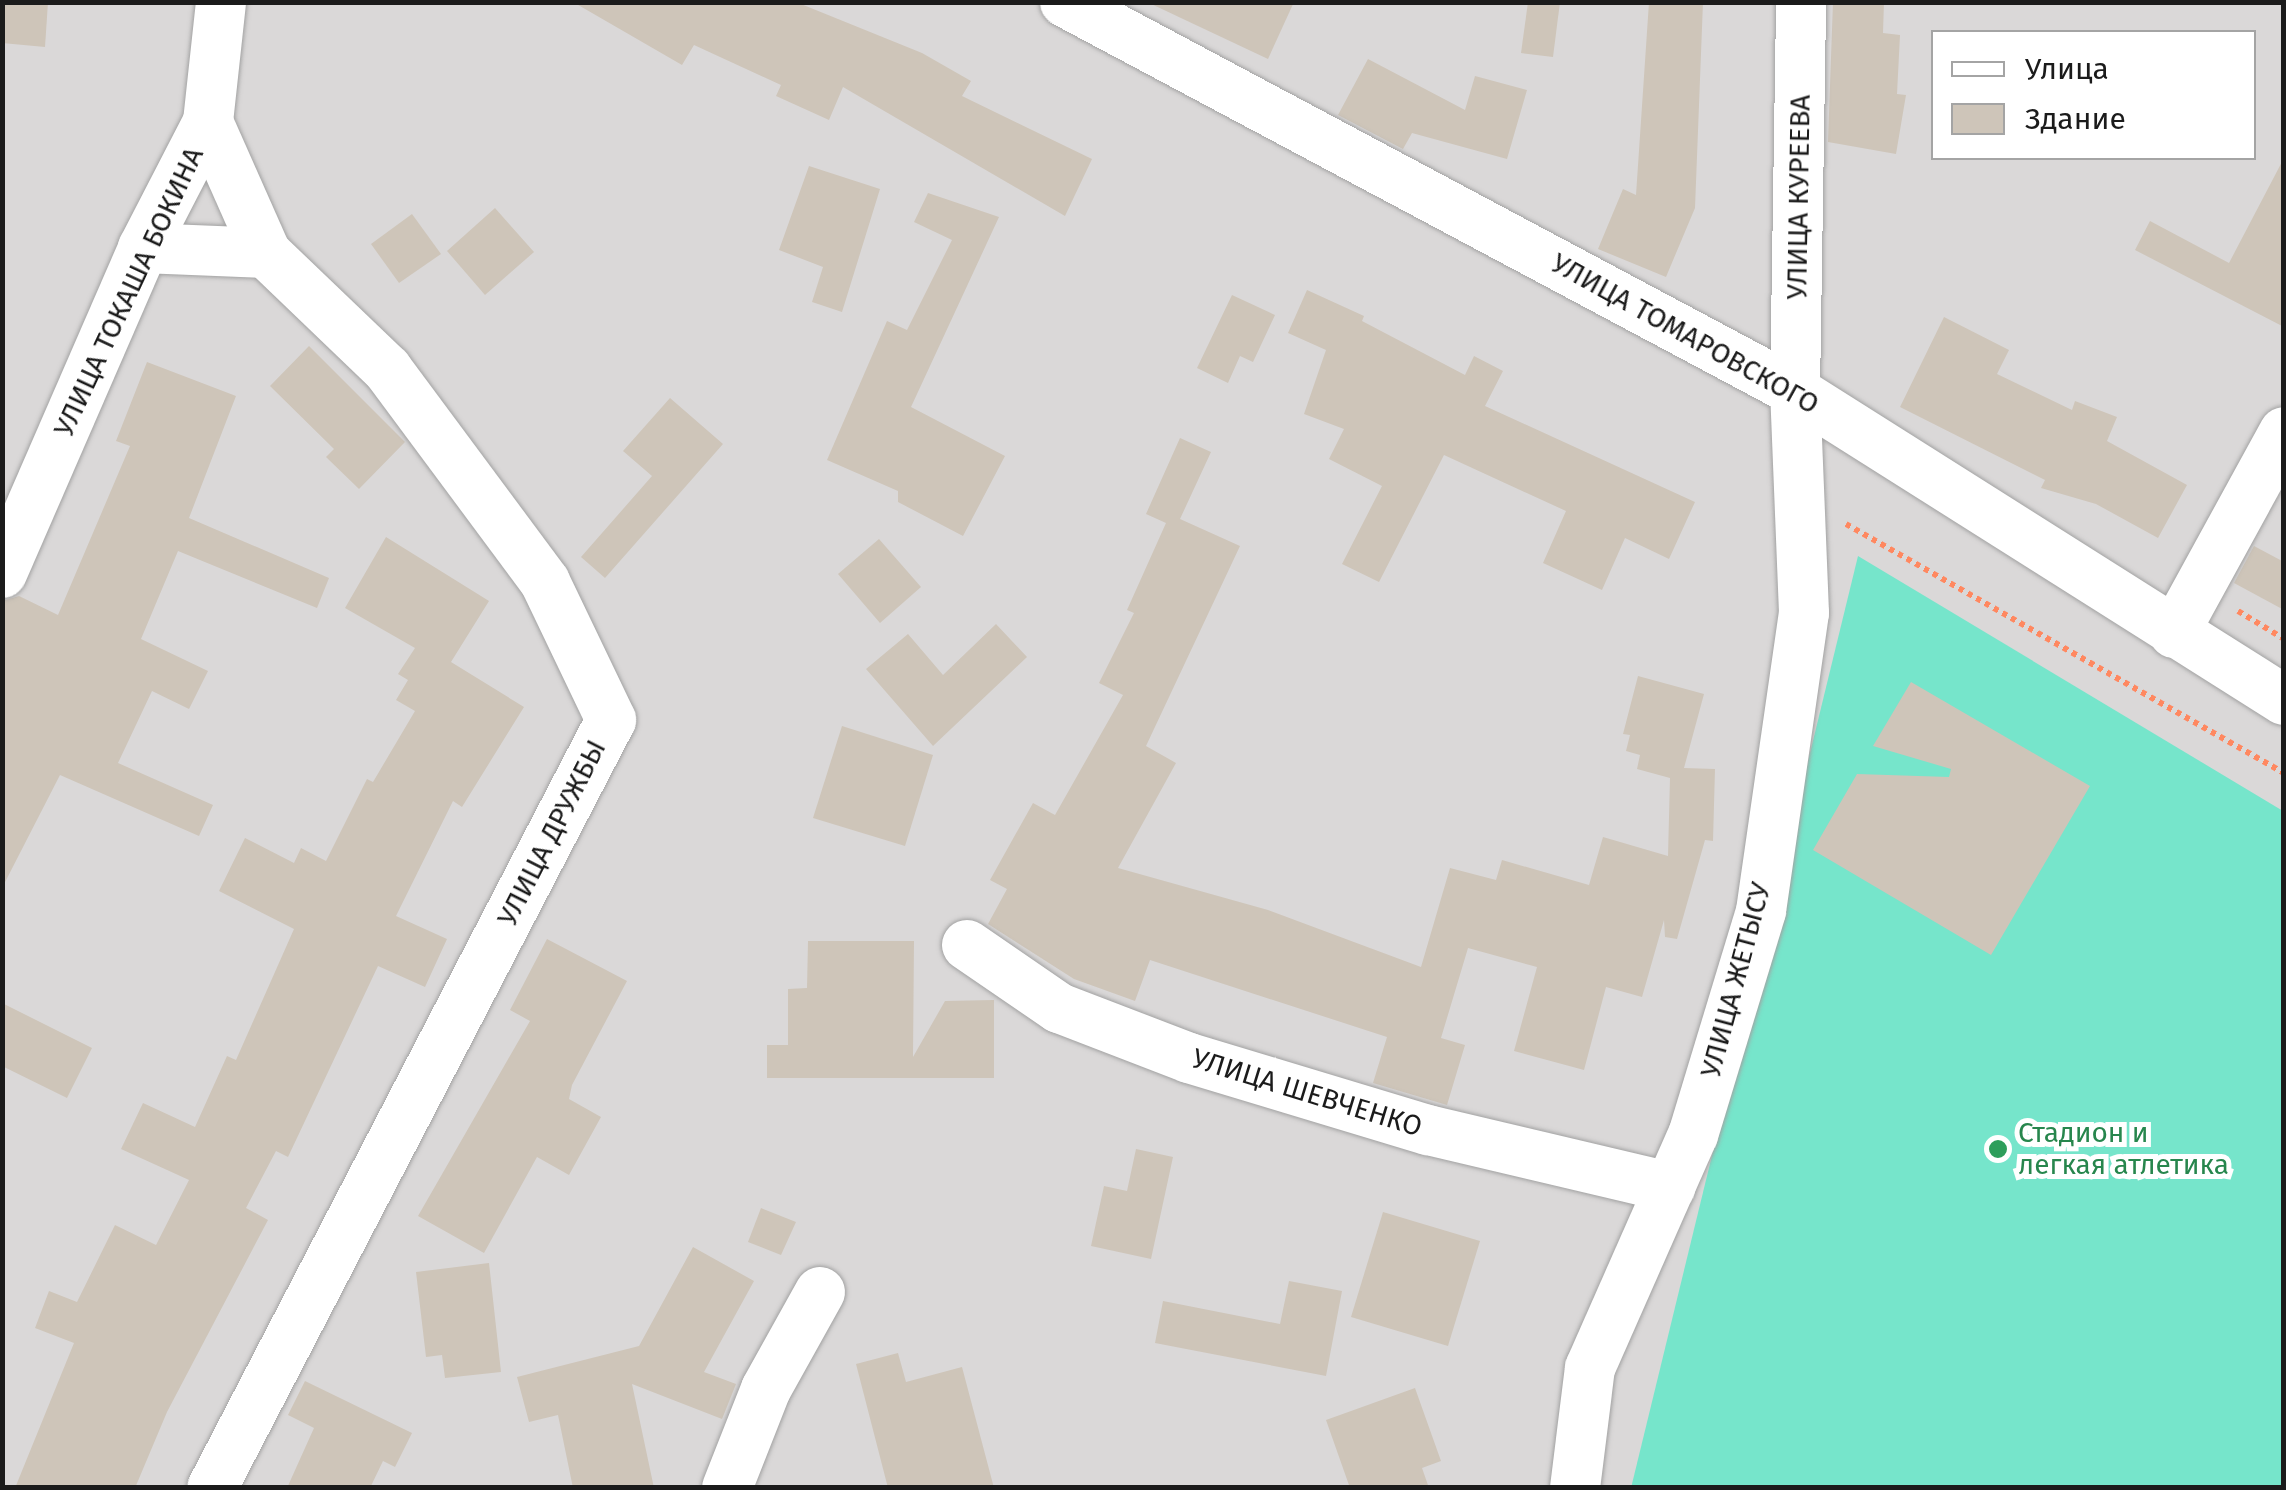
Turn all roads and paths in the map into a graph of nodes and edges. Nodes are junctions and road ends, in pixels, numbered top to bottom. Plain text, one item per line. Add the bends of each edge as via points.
1 (221, 2) edge
2 (1065, 2) edge
3 (1801, 2) edge
4 (208, 122) junction
5 (143, 248) junction
6 (266, 253) junction
7 (1795, 391) junction
8 (2284, 432) edge
9 (1799, 496) junction
10 (2, 572) edge
11 (2174, 633) junction
12 (2284, 700) edge
13 (2284, 774) edge
14 (967, 945) dead end
15 (1670, 1187) junction
16 (820, 1292) dead end
17 (212, 1488) edge
18 (727, 1488) edge
19 (1575, 1488) edge

1 - 4 street, УЛИЦА ТОКАША БОКИНА
2 - 7 street, УЛИЦА ТОМАРОВСКОГО
3 - 7 street, УЛИЦА КУРЕЕВА
4 - 5 street, УЛИЦА ТОКАША БОКИНА
4 - 6 street, УЛИЦА ДРУЖБЫ
5 - 6 street
5 - 10 street, УЛИЦА ТОКАША БОКИНА
6 - 17 street, УЛИЦА ДРУЖБЫ via 387,369 533,566 611,720
7 - 9 street, УЛИЦА ЖЕТЫСУ
7 - 11 street, УЛИЦА ТОМАРОВСКОГО
8 - 11 street
9 - 13 path
9 - 15 street, УЛИЦА ЖЕТЫСУ via 1804,613 1761,911 1693,1135
11 - 12 street, УЛИЦА ТОМАРОВСКОГО
14 - 15 street, УЛИЦА ШЕВЧЕНКО via 1059,1008 1189,1058 1428,1130
15 - 19 street, УЛИЦА ЖЕТЫСУ via 1590,1368
16 - 18 street via 766,1389

